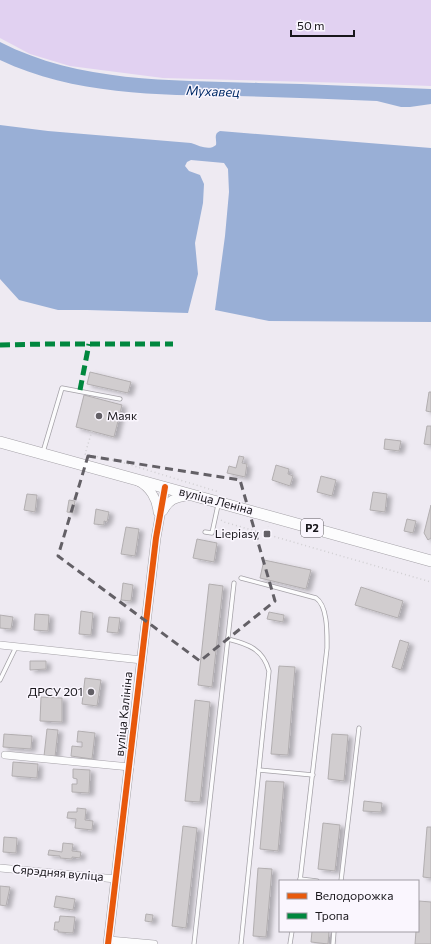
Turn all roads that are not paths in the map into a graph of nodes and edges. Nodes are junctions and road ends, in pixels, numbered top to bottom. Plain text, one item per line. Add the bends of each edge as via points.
1 (120, 399) dead end
2 (0, 442) edge
3 (43, 453) junction
4 (134, 479) junction
5 (165, 487) junction
6 (193, 495) junction
7 (222, 498) junction
8 (159, 522) junction
9 (205, 532) dead end
10 (431, 560) edge
11 (241, 578) dead end
12 (234, 583) dead end
13 (228, 639) junction
14 (0, 645) edge
15 (16, 647) junction
16 (142, 660) junction
17 (0, 680) edge
18 (359, 728) dead end
19 (5, 755) dead end
20 (130, 767) junction
21 (259, 770) junction
22 (313, 775) junction
23 (0, 868) edge
24 (116, 879) junction
25 (300, 880) edge
26 (341, 880) edge
27 (292, 932) edge
28 (334, 932) edge
29 (108, 942) edge
30 (154, 944) edge
31 (194, 944) edge
32 (241, 944) edge
33 (290, 944) edge
34 (333, 944) edge

1 - 3 lane via 62,388
2 - 3 main road, вуліца Леніна / Р2
3 - 4 main road, вуліца Леніна / Р2
4 - 5 main road, вуліца Леніна / Р2
4 - 8 street via 141,482 155,498
5 - 6 main road, вуліца Леніна / Р2
5 - 8 street, вуліца Калініна
6 - 7 main road, вуліца Леніна / Р2
6 - 8 street via 168,502
7 - 9 lane via 212,534
7 - 10 main road, вуліца Леніна / Р2
8 - 16 street, вуліца Калініна
11 - 22 lane via 316,598 321,603 328,630
12 - 13 lane
13 - 21 lane via 255,649 263,656 269,671
13 - 31 lane
14 - 15 street
15 - 16 street
15 - 17 lane
16 - 20 street, вуліца Калініна
18 - 26 lane
19 - 20 street
20 - 24 street, вуліца Калініна
21 - 22 lane
21 - 32 lane
22 - 25 lane
23 - 24 street, Сярэдняя вуліца
24 - 29 street, вуліца Калініна
27 - 33 lane
28 - 34 lane
29 - 30 street

